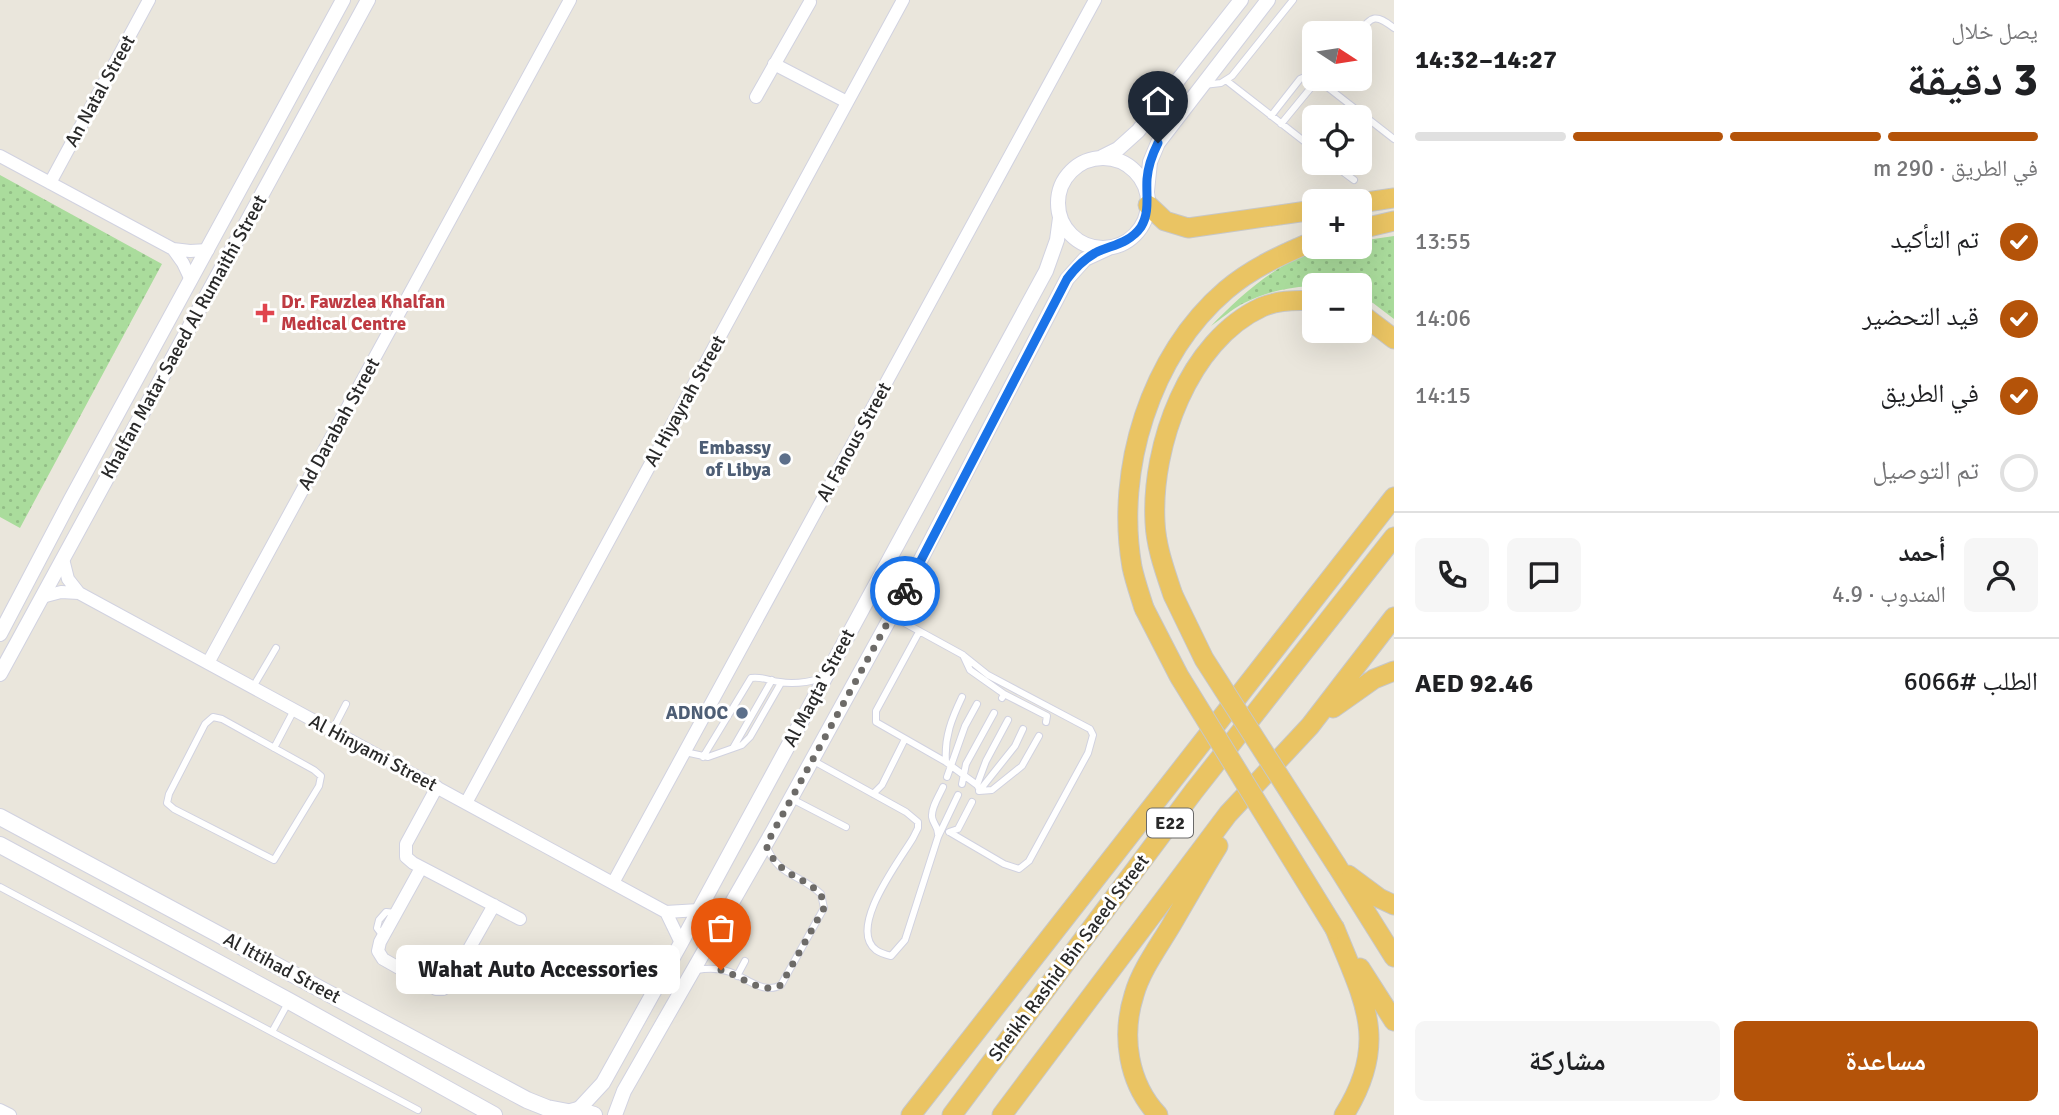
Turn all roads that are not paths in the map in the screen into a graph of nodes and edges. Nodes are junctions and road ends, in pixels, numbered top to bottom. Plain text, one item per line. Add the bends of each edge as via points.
1 (149, 0) edge
2 (343, 0) edge
3 (368, 0) edge
4 (570, 0) edge
5 (903, 0) edge
6 (1095, 0) edge
7 (1241, 0) edge
8 (1268, 0) edge
9 (1293, 0) edge
10 (810, 2) edge
11 (1369, 21) edge
12 (1394, 28) edge
13 (774, 64) junction
14 (1302, 78) edge
15 (1227, 81) junction
16 (1202, 85) junction
17 (1309, 91) edge
18 (1334, 91) edge
19 (756, 97) dead end
20 (848, 103) junction
21 (1271, 116) junction
22 (1281, 124) junction
23 (1394, 139) edge
24 (1302, 140) edge
25 (0, 156) edge
26 (1102, 157) junction
27 (1347, 175) edge
28 (1354, 180) dead end
29 (50, 183) junction
30 (1394, 198) edge
31 (1147, 199) junction
32 (1372, 201) edge
33 (1302, 212) edge
34 (1060, 218) junction
35 (1394, 221) edge
36 (1372, 226) edge
37 (1302, 247) edge
38 (1109, 248) junction
39 (173, 249) junction
40 (208, 250) junction
41 (191, 280) junction
42 (1302, 300) edge
43 (1372, 322) edge
44 (1394, 339) edge
45 (1394, 497) edge
46 (71, 499) junction
47 (90, 509) junction
48 (1394, 537) edge
49 (63, 559) junction
50 (79, 593) junction
51 (42, 597) junction
52 (894, 611) junction
53 (1394, 617) edge
54 (919, 632) junction
55 (0, 634) edge
56 (276, 648) dead end
57 (963, 655) junction
58 (208, 663) junction
59 (1394, 671) edge
60 (0, 674) edge
61 (825, 678) junction
62 (772, 680) junction
63 (781, 682) junction
64 (252, 688) junction
65 (962, 697) dead end
66 (345, 704) dead end
67 (977, 704) dead end
68 (294, 710) junction
69 (994, 713) dead end
70 (1008, 720) dead end
71 (1046, 722) dead end
72 (1310, 726) junction
73 (1023, 729) dead end
74 (332, 731) junction
75 (1039, 736) dead end
76 (905, 739) junction
77 (274, 748) junction
78 (732, 749) junction
79 (685, 752) junction
80 (703, 757) junction
81 (812, 760) junction
82 (949, 764) junction
83 (964, 775) junction
84 (947, 776) dead end
85 (962, 784) dead end
86 (437, 787) junction
87 (943, 787) dead end
88 (978, 789) junction
89 (873, 794) junction
90 (957, 795) dead end
91 (791, 798) junction
92 (972, 802) dead end
93 (466, 803) junction
94 (0, 808) edge
95 (1228, 814) junction
96 (0, 817) edge
97 (17, 826) junction
98 (846, 827) dead end
99 (951, 833) junction
100 (938, 836) junction
101 (0, 845) edge
102 (766, 845) junction
103 (1336, 866) junction
104 (421, 868) junction
105 (793, 877) junction
106 (613, 883) junction
107 (787, 886) dead end
108 (0, 887) edge
109 (494, 905) junction
110 (1394, 905) edge
111 (699, 910) junction
112 (666, 912) junction
113 (520, 919) dead end
114 (1335, 929) junction
115 (681, 943) junction
116 (1394, 957) edge
117 (745, 961) dead end
118 (695, 970) junction
119 (737, 976) junction
120 (289, 1001) junction
121 (1394, 1021) edge
122 (272, 1032) junction
123 (0, 1110) edge
124 (418, 1110) dead end
125 (568, 1112) edge
126 (10, 1115) edge
127 (494, 1115) edge
128 (594, 1115) edge
129 (615, 1115) edge
130 (911, 1115) edge
131 (952, 1115) edge
132 (1002, 1115) edge
133 (1158, 1115) edge
134 (1344, 1115) edge

1 - 29 street, An Natal Street
2 - 40 street, Khalfan Matar Saeed Al Rumaithi Street
3 - 47 street, Khalfan Matar Saeed Al Rumaithi Street
4 - 58 street, Ad Darabah Street
5 - 20 street, Al Hiyayrah Street
6 - 79 street, Al Fanous Street
7 - 26 street via 1132,138
8 - 16 street
9 - 15 lane
10 - 13 street
11 - 12 lane via 1382,19
13 - 19 street
13 - 20 street
14 - 21 lane
15 - 16 lane
15 - 21 lane
16 - 31 street via 1158,143 1148,172
17 - 22 lane
18 - 23 lane
20 - 93 street, Al Hiyayrah Street
21 - 22 lane
22 - 24 lane
25 - 29 street
26 - 31 street via 1126,163 1142,181
26 - 34 street via 1069,172 1058,194
27 - 28 lane
29 - 39 street
30 - 32 highway
31 - 33 highway via 1165,220 1188,228
31 - 38 street via 1140,229
34 - 38 street via 1085,245
34 - 61 street, Al Maqta' Street via 1058,240 1046,271
35 - 36 highway
37 - 114 highway, bridge via 1271,259 1225,290 1186,333 1158,380 1140,429 1128,521 1132,568 1144,608 1178,676
38 - 52 street, Al Maqta' Street via 1085,259 1067,279
39 - 40 street
39 - 41 street
40 - 41 street, Khalfan Matar Saeed Al Rumaithi Street
41 - 46 street, Khalfan Matar Saeed Al Rumaithi Street
42 - 103 highway, bridge via 1263,307 1230,327 1182,392 1165,436 1156,480 1155,523 1172,595 1204,659
43 - 44 highway
45 - 130 highway
46 - 47 street via 84,500
46 - 55 street, Khalfan Matar Saeed Al Rumaithi Street
47 - 49 street, Khalfan Matar Saeed Al Rumaithi Street
48 - 131 highway, Sheikh Rashid Bin Saeed Street / E22 via 1194,791
49 - 50 street via 68,579
49 - 51 street, Khalfan Matar Saeed Al Rumaithi Street
50 - 51 street
50 - 58 street, Al Hinyami Street
51 - 60 street, Khalfan Matar Saeed Al Rumaithi Street
52 - 54 lane
52 - 81 street, Al Maqta' Street
53 - 72 highway, E22
54 - 57 lane
54 - 76 lane via 875,718
56 - 64 lane
57 - 71 lane via 973,678 1047,716
57 - 99 lane via 988,675 1090,729 1093,743 1030,861 1019,869
58 - 64 street, Al Hinyami Street
59 - 72 highway via 1356,690
61 - 63 lane
61 - 111 street, Al Maqta' Street
62 - 63 lane
62 - 78 lane
62 - 80 lane via 755,676 748,680
63 - 78 lane via 750,737
64 - 68 street, Al Hinyami Street
65 - 82 lane via 949,724 945,749
66 - 74 lane
67 - 82 lane
68 - 74 street, Al Hinyami Street
68 - 77 lane
69 - 83 lane
70 - 88 lane via 986,761
72 - 95 highway, E22
73 - 88 lane via 1015,746
74 - 86 street, Al Hinyami Street
75 - 88 lane via 1022,766 992,790
76 - 82 lane
76 - 89 lane
77 - 77 lane via 213,717 205,724 167,803 274,860 321,776
78 - 80 lane
79 - 80 lane
79 - 106 street, Al Fanous Street
81 - 89 lane
81 - 91 street, Al Maqta' Street
82 - 83 lane
82 - 84 lane
83 - 85 lane
83 - 88 lane
86 - 93 street, Al Hinyami Street
86 - 104 street via 405,848 409,861
87 - 100 lane via 931,812
89 - 100 lane via 918,822 871,909 866,934 876,951 891,956 905,940
90 - 100 lane
91 - 98 lane
91 - 102 street, Al Maqta' Street
92 - 99 lane via 958,829
93 - 106 street, Al Hinyami Street
94 - 97 main road
95 - 132 highway, E22
95 - 133 highway via 1220,841 1147,966 1127,1022 1128,1052 1136,1080
96 - 97 main road, Al Ittihad Street
97 - 125 main road, Al Ittihad Street via 527,1100
99 - 100 lane
101 - 120 main road, Al Ittihad Street
102 - 105 lane via 776,864
102 - 118 street, Al Maqta' Street
103 - 110 highway
103 - 116 highway
104 - 109 street
104 - 109 street via 377,948 380,957 436,989 450,983
105 - 107 lane
105 - 119 lane via 821,894 824,908 781,985 769,990
106 - 112 street, Al Hinyami Street
108 - 122 lane
109 - 113 street
111 - 112 street
111 - 115 street, Al Maqta' Street
112 - 115 street
114 - 121 highway
114 - 134 highway via 1370,1032 1364,1077
115 - 125 street, Al Maqta' Street via 603,1083
117 - 119 lane
118 - 119 lane via 713,969
118 - 129 street, Al Maqta' Street via 624,1091
120 - 122 lane
120 - 127 main road, Al Ittihad Street
122 - 124 lane
123 - 126 street
125 - 128 main road, Al Ittihad Street

